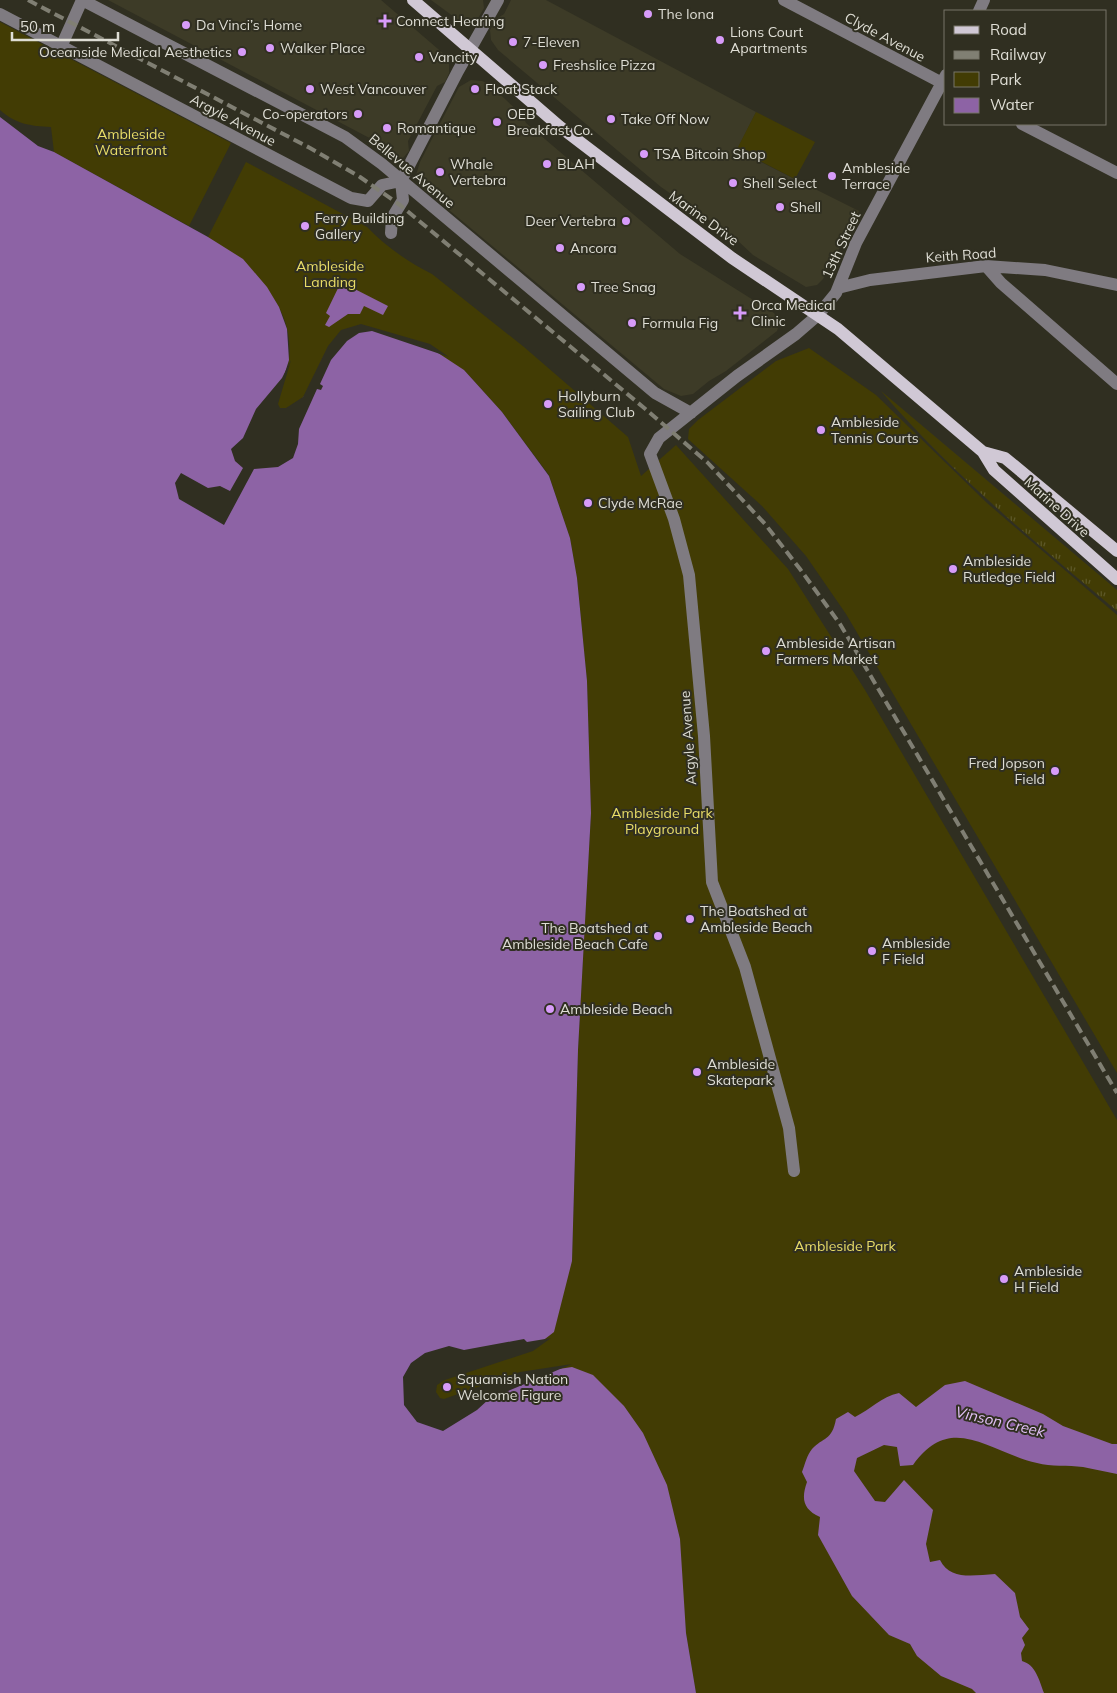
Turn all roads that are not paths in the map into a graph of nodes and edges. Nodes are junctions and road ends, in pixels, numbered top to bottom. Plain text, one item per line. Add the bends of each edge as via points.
1 (82, 0) edge
2 (413, 0) edge
3 (498, 0) edge
4 (784, 0) edge
5 (0, 14) edge
6 (61, 47) junction
7 (472, 49) junction
8 (944, 81) edge
9 (1024, 125) edge
10 (1117, 173) edge
11 (401, 181) junction
12 (391, 233) dead end
13 (986, 266) junction
14 (1117, 285) edge
15 (838, 288) junction
16 (818, 315) junction
17 (1117, 384) edge
18 (691, 413) junction
19 (652, 448) joint
20 (983, 452) junction
21 (1117, 551) edge
22 (1117, 579) edge
23 (794, 1171) dead end

1 - 6 street
1 - 11 street, Bellevue Avenue via 345,136
2 - 7 main road, Marine Drive
3 - 7 street
4 - 8 street, Clyde Avenue
5 - 6 street, Argyle Avenue
6 - 11 street, Argyle Avenue via 351,198 368,201 382,185
7 - 11 street
7 - 16 main road, Marine Drive via 558,126 649,196
8 - 15 street, 13th Street via 856,244
9 - 10 street
11 - 12 street via 403,200 391,222
11 - 18 street, Bellevue Avenue via 655,393
13 - 14 street, Keith Road via 1045,270
13 - 15 street, Keith Road via 870,280
13 - 17 street via 1001,283
15 - 16 street, 13th Street
16 - 18 street, 13th Street
16 - 20 main road, Marine Drive
18 - 19 street, 13th Street via 659,438
19 - 23 street, Argyle Avenue via 651,461 674,519 689,575 704,736 712,882 745,967 789,1128
20 - 21 main road, Marine Drive via 1005,458
20 - 22 main road, Marine Drive via 994,470

